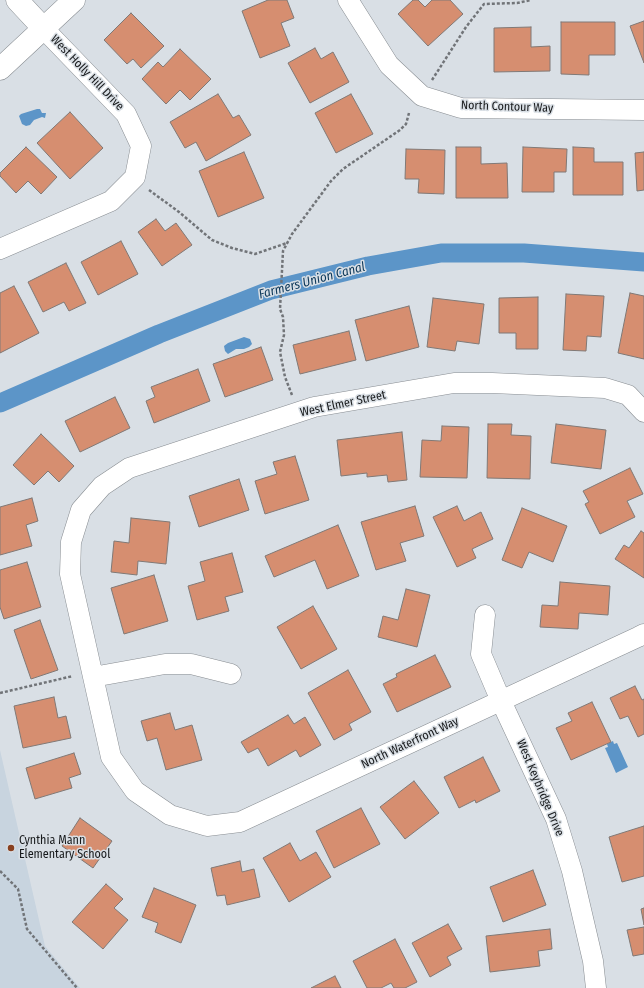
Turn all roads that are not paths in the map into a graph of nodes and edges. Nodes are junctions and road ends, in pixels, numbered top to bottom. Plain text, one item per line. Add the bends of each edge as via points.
1 (17, 0) edge
2 (74, 0) edge
3 (348, 0) edge
4 (44, 29) junction
5 (0, 69) edge
6 (644, 110) edge
7 (0, 249) edge
8 (644, 412) edge
9 (81, 510) joint
10 (485, 616) dead end
11 (644, 634) edge
12 (232, 674) dead end
13 (85, 676) junction
14 (501, 701) junction
15 (596, 988) edge

1 - 4 street
2 - 4 street
3 - 6 street, North Contour Way via 389,65 422,96 461,108
4 - 5 street
4 - 7 street, West Holly Hill Drive via 126,114 141,146 134,177 111,201
8 - 9 street, West Elmer Street via 628,395 605,388 454,383 314,407 130,468 102,486
9 - 13 street, North Waterfront Way via 71,542 70,574
10 - 14 street, West Keybridge Drive via 481,654
11 - 14 street, North Waterfront Way
12 - 13 street via 191,664 165,664
13 - 14 street, North Waterfront Way via 111,757 135,792 170,814 207,826 240,822
14 - 15 street, West Keybridge Drive via 556,819 572,870 593,961

